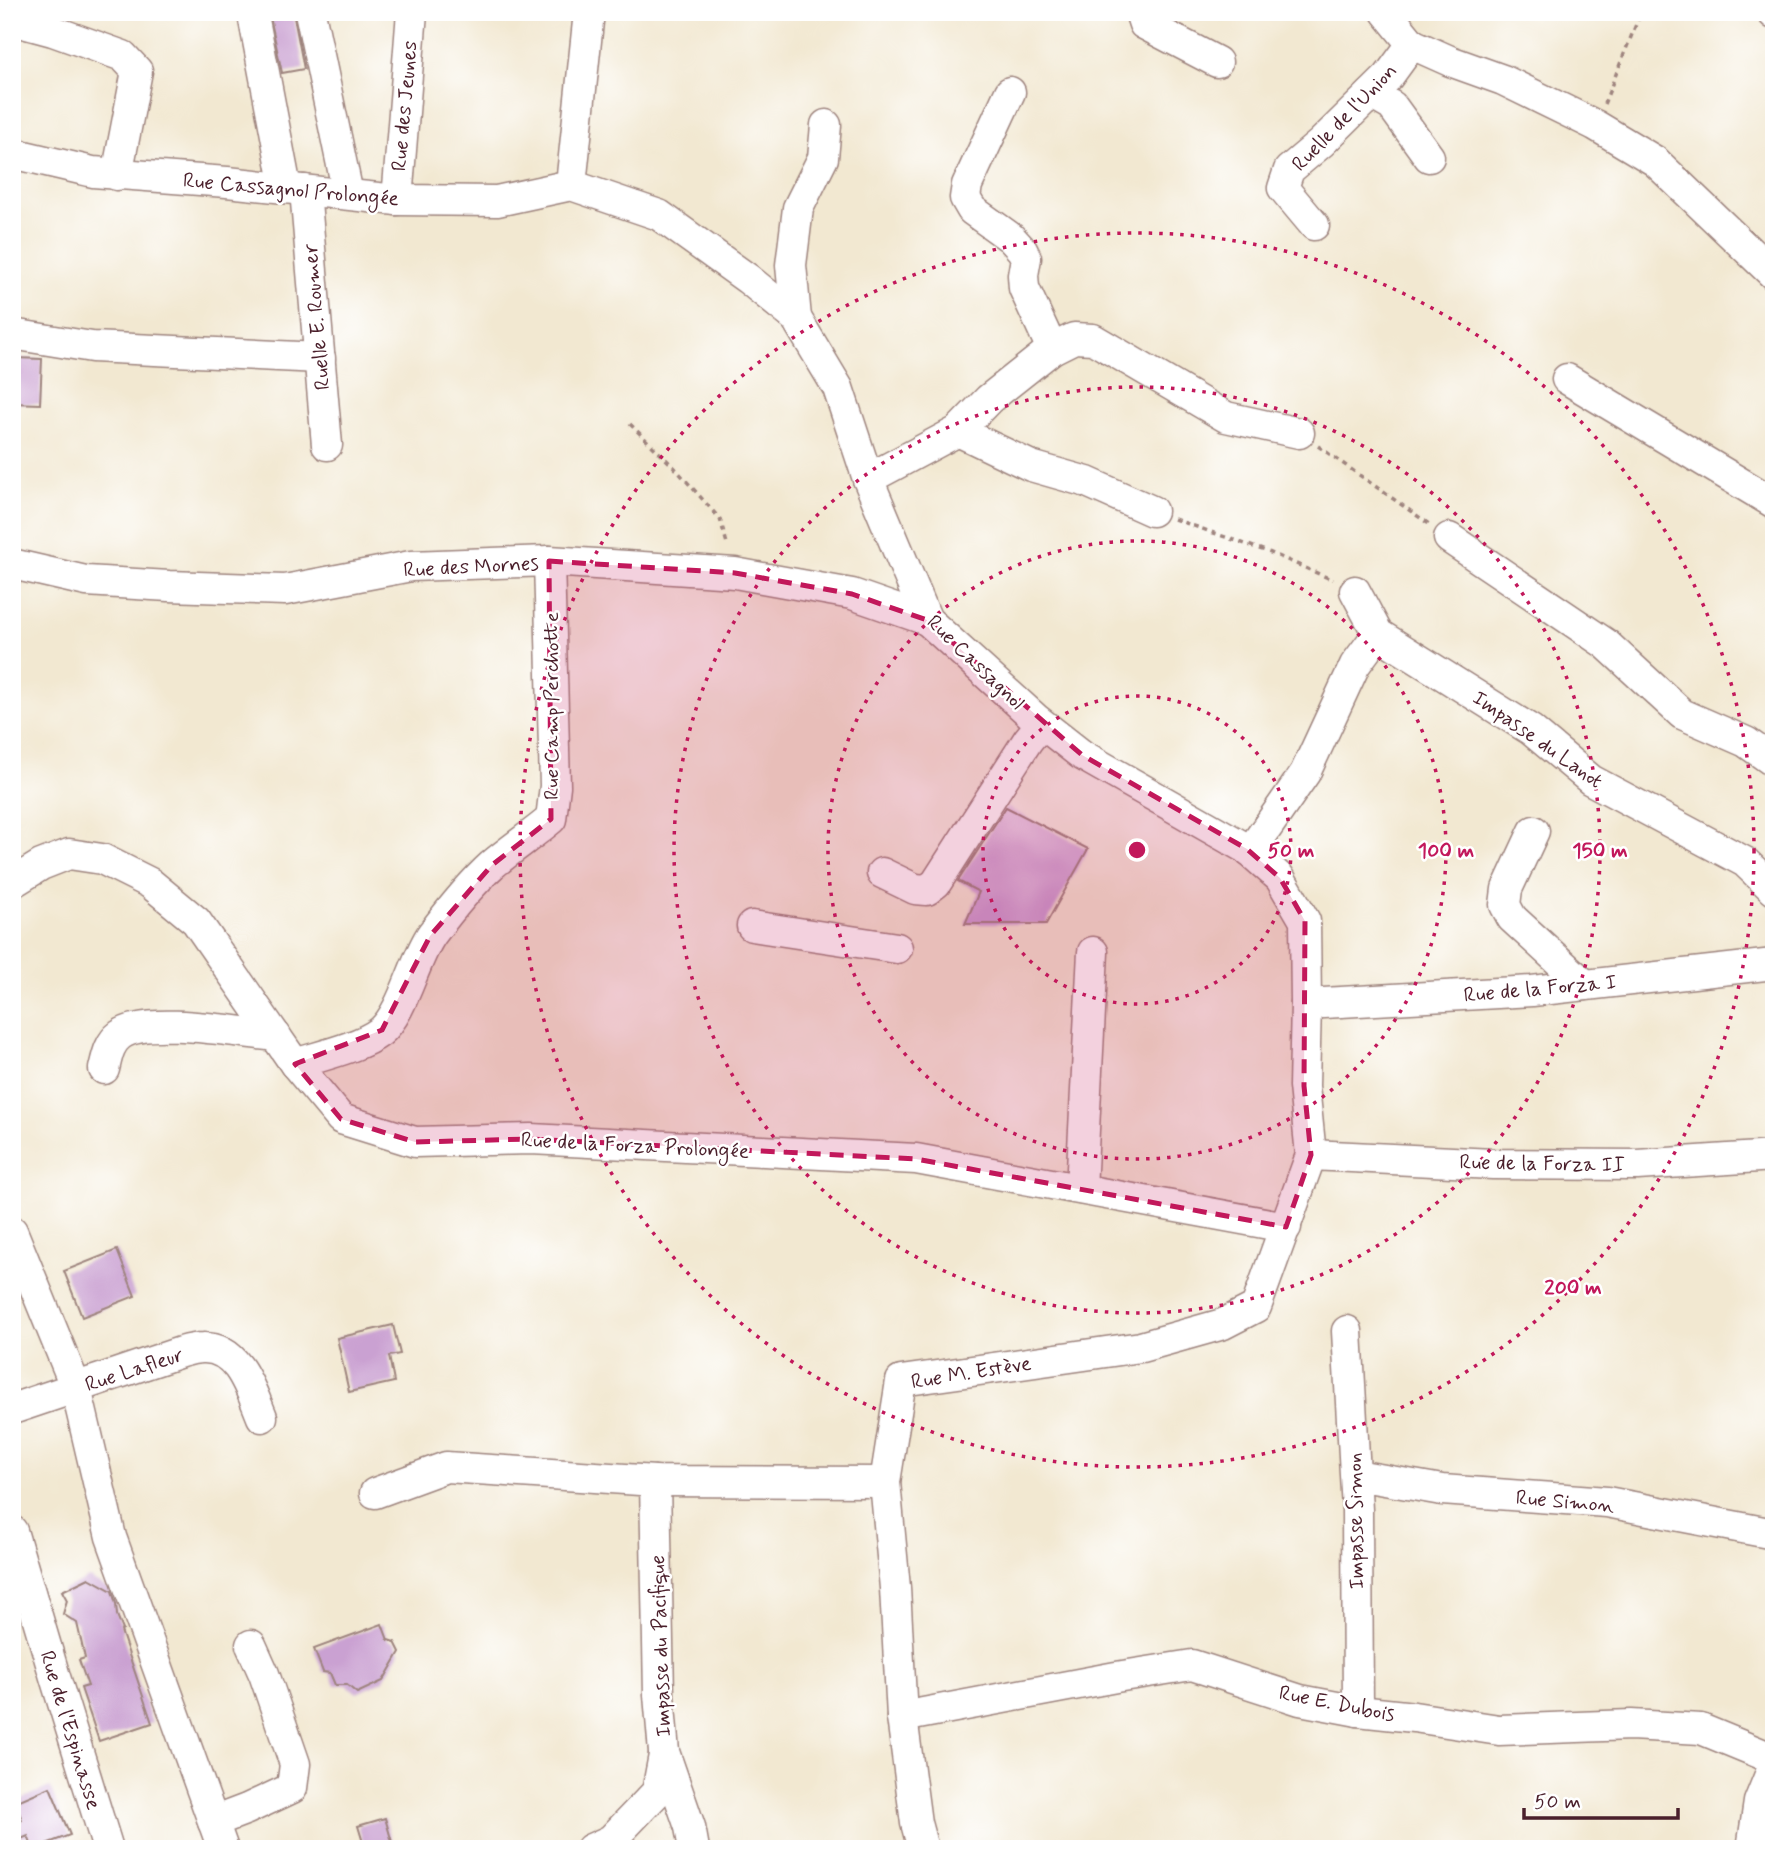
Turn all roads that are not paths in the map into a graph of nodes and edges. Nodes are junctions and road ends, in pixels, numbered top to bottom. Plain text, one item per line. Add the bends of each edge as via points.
1 (310, 12) edge
2 (412, 12) edge
3 (589, 12) edge
4 (1140, 12) edge
5 (1386, 12) edge
6 (12, 20) edge
7 (254, 20) dead end
8 (1412, 44) junction
9 (1217, 62) dead end
10 (1010, 92) dead end
11 (1371, 94) junction
12 (826, 125) dead end
13 (12, 153) edge
14 (1429, 157) dead end
15 (117, 175) junction
16 (571, 185) junction
17 (295, 189) junction
18 (348, 194) junction
19 (397, 200) junction
20 (1314, 225) dead end
21 (1774, 275) edge
22 (796, 318) junction
23 (12, 334) edge
24 (1052, 349) junction
25 (320, 358) junction
26 (1567, 379) dead end
27 (958, 431) junction
28 (1299, 433) road end
29 (327, 445) dead end
30 (868, 479) junction
31 (1774, 503) edge
32 (1152, 511) road end
33 (1449, 538) road end
34 (549, 561) junction
35 (12, 564) edge
36 (1354, 591) road end
37 (927, 620) junction
38 (1378, 634) junction
39 (1041, 724) junction
40 (1774, 762) edge
41 (1534, 831) dead end
42 (1251, 852) junction
43 (882, 873) dead end
44 (12, 883) edge
45 (1774, 890) edge
46 (752, 926) dead end
47 (897, 948) dead end
48 (1093, 952) dead end
49 (1774, 964) edge
50 (1585, 985) junction
51 (1306, 1004) junction
52 (276, 1036) junction
53 (295, 1064) junction
54 (104, 1069) dead end
55 (1311, 1155) junction
56 (1774, 1156) edge
57 (1081, 1189) junction
58 (1286, 1227) junction
59 (12, 1231) edge
60 (1347, 1331) dead end
61 (76, 1388) junction
62 (12, 1409) edge
63 (262, 1417) dead end
64 (1356, 1475) junction
65 (655, 1480) junction
66 (885, 1482) junction
67 (375, 1493) dead end
68 (12, 1531) edge
69 (1774, 1534) edge
70 (251, 1645) dead end
71 (1358, 1712) junction
72 (902, 1717) junction
73 (664, 1752) junction
74 (1774, 1759) edge
75 (1774, 1765) edge
76 (218, 1835) edge
77 (108, 1849) edge
78 (591, 1849) edge
79 (694, 1849) edge
80 (923, 1849) edge
81 (1752, 1849) edge

1 - 18 street
2 - 19 street, Rue des Jeunes
3 - 16 street
4 - 9 street via 1144,24
5 - 8 street
6 - 15 street via 122,56 137,71
7 - 17 street, Ruelle E. Roumer
8 - 11 street, Ruelle de l'Union
8 - 21 street via 1503,80 1595,125 1655,161
10 - 24 street via 965,198 972,210 1022,250 1026,258 1024,288
11 - 14 street via 1392,106
11 - 20 street, Ruelle de l'Union via 1289,170 1283,188
12 - 22 street via 822,158 798,208 791,265
13 - 15 street, Rue Cassagnol Prolongée
15 - 17 street, Rue Cassagnol Prolongée
16 - 19 street, Rue Cassagnol Prolongée via 497,201
16 - 22 street, Rue Cassagnol via 659,215
17 - 18 street, Rue Cassagnol Prolongée
17 - 25 street, Ruelle E. Roumer
18 - 19 street, Rue Cassagnol Prolongée
22 - 30 street, Rue Cassagnol via 838,388
23 - 25 street via 93,347
24 - 27 street via 989,399
24 - 28 street via 1074,338 1093,339 1226,416
25 - 29 street, Ruelle E. Roumer
26 - 31 street
27 - 30 street
27 - 32 street via 1031,467 1087,482
30 - 37 street, Rue Cassagnol
33 - 40 street via 1606,644 1682,714 1746,742
34 - 35 street, Rue des Mornes via 411,566 285,590 86,581
34 - 37 street, Rue des Mornes via 735,573 852,594
34 - 53 street, Rue Camp Perchotte via 555,786 551,819 492,865 430,936 382,1030 366,1041
36 - 38 street, Impasse du Lanot
37 - 39 street, Rue Cassagnol
38 - 42 street via 1355,665 1306,773
38 - 45 street, Impasse du Lanot via 1531,730 1591,780 1745,862
39 - 42 street, Rue Cassagnol via 1082,755
39 - 43 street via 936,883 927,890 915,890
41 - 50 street via 1507,889 1505,905 1512,918
42 - 51 street, Rue Cassagnol via 1280,878 1305,921
44 - 52 street, Rue de la Forza Prolongée via 69,854 102,859 150,883 196,920
46 - 47 street
48 - 57 street
49 - 50 street, Rue de la Forza I
50 - 51 street, Rue de la Forza I
51 - 55 street, Rue Cassagnol via 1304,1086
52 - 53 street, Rue de la Forza Prolongée
52 - 54 street via 139,1027 120,1034 110,1047
53 - 57 street, Rue de la Forza Prolongée via 341,1119 415,1142 531,1139 916,1159
55 - 56 street, Rue de la Forza II via 1493,1164 1637,1164
55 - 58 street, Rue M. Estève
57 - 58 street, Rue de la Forza Prolongée
58 - 66 street, Rue M. Estève via 1256,1307 1223,1324 1141,1347 901,1381
59 - 61 street
60 - 64 street, Impasse Simon
61 - 62 street, Rue Lafleur
61 - 63 street, Rue Lafleur via 205,1347 224,1353 240,1368
61 - 76 street via 111,1536
64 - 69 street, Rue Simon via 1442,1490 1607,1503
64 - 71 street, Impasse Simon
65 - 66 street
65 - 67 street via 446,1467
65 - 73 street, Impasse du Pacifique
66 - 72 street, Rue M. Estève
68 - 77 street, Rue de l'Espinasse
70 - 76 street via 295,1764 292,1788 247,1809
71 - 72 street, Rue E. Dubois via 1300,1700 1192,1665
71 - 74 street, Rue E. Dubois via 1499,1730 1630,1725 1701,1729
72 - 80 street, Rue M. Estève
73 - 78 street via 657,1792 611,1840
73 - 79 street, Impasse du Pacifique
75 - 81 street via 1759,1802

